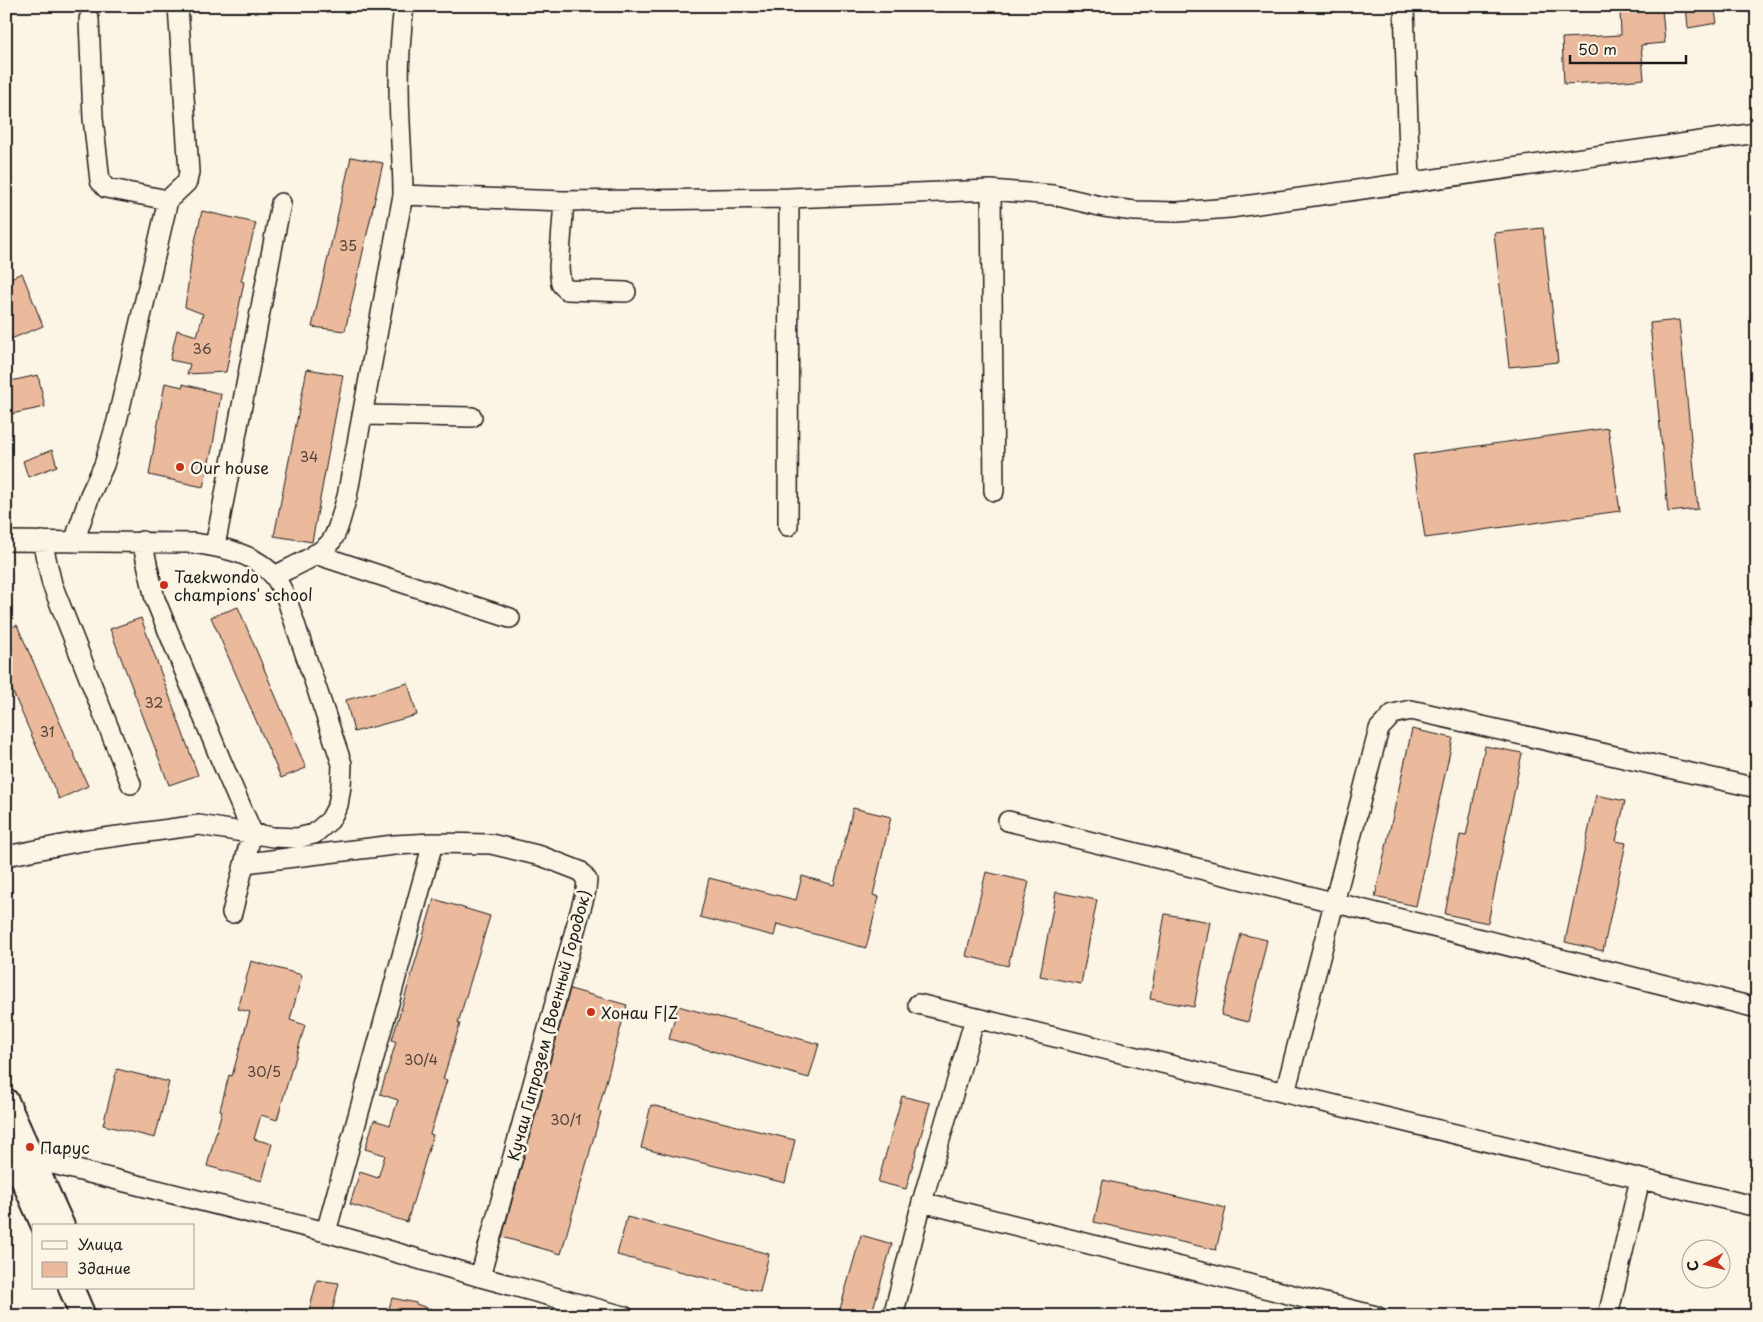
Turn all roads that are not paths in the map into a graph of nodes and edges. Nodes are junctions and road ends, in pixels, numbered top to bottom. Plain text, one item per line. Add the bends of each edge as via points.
1 (178, 6) edge
2 (404, 6) edge
3 (1404, 6) edge
4 (89, 18) dead end
5 (1757, 133) edge
6 (1410, 183) junction
7 (992, 190) junction
8 (403, 195) junction
9 (789, 198) junction
10 (168, 200) junction
11 (564, 201) junction
12 (281, 203) dead end
13 (626, 292) dead end
14 (362, 414) junction
15 (472, 417) dead end
16 (994, 491) dead end
17 (788, 526) dead end
18 (6, 541) edge
19 (42, 541) junction
20 (142, 541) junction
21 (74, 542) junction
22 (215, 546) junction
23 (315, 554) junction
24 (274, 576) junction
25 (510, 618) dead end
26 (131, 784) dead end
27 (1757, 788) edge
28 (1008, 821) dead end
29 (252, 832) junction
30 (433, 843) junction
31 (6, 856) edge
32 (246, 863) junction
33 (1334, 903) junction
34 (232, 913) dead end
35 (918, 1004) dead end
36 (1757, 1008) edge
37 (975, 1018) junction
38 (1285, 1093) junction
39 (6, 1101) edge
40 (18, 1154) edge
41 (1640, 1179) junction
42 (922, 1202) junction
43 (1757, 1207) edge
44 (43, 1224) edge
45 (61, 1224) edge
46 (326, 1232) junction
47 (480, 1277) junction
48 (72, 1290) edge
49 (89, 1290) edge
50 (83, 1316) edge
51 (100, 1316) edge
52 (624, 1316) edge
53 (893, 1316) edge
54 (1376, 1316) edge
55 (1608, 1316) edge

1 - 10 street via 189,172 187,182
2 - 8 street via 399,85
3 - 6 street
4 - 10 street via 100,181 106,188
5 - 6 street
6 - 7 street via 1230,208 1176,212 1135,211 1054,195
7 - 9 street
7 - 16 street
8 - 11 street
8 - 14 street
9 - 11 street
9 - 17 street
10 - 21 street via 109,448
11 - 13 street via 559,268 561,284 567,290
12 - 22 street
14 - 15 street
14 - 23 street via 347,497 338,526 329,544
18 - 19 street
19 - 21 street
19 - 26 street via 52,584
20 - 21 street
20 - 22 street
20 - 29 street via 155,599
22 - 24 street via 257,560
23 - 24 street
23 - 25 street
24 - 29 street via 287,600 342,764 342,786 338,805 330,820 314,834 297,838
27 - 33 street via 1412,710 1393,714 1379,728
28 - 33 street
29 - 31 street via 199,824
29 - 32 street
30 - 32 street, Кучаи Гипрозем (Военный Городок) via 353,849
30 - 46 street
30 - 47 street, Кучаи Гипрозем (Военный Городок) via 491,844 541,856 580,871 587,880
32 - 34 street
33 - 36 street
33 - 38 street
35 - 37 street
37 - 38 street
37 - 42 street
38 - 41 street
39 - 40 main road
40 - 44 main road
40 - 45 main road
40 - 46 street
41 - 43 street
41 - 55 street
42 - 53 street
42 - 54 street
46 - 47 street
47 - 52 street
48 - 50 main road
49 - 51 main road

